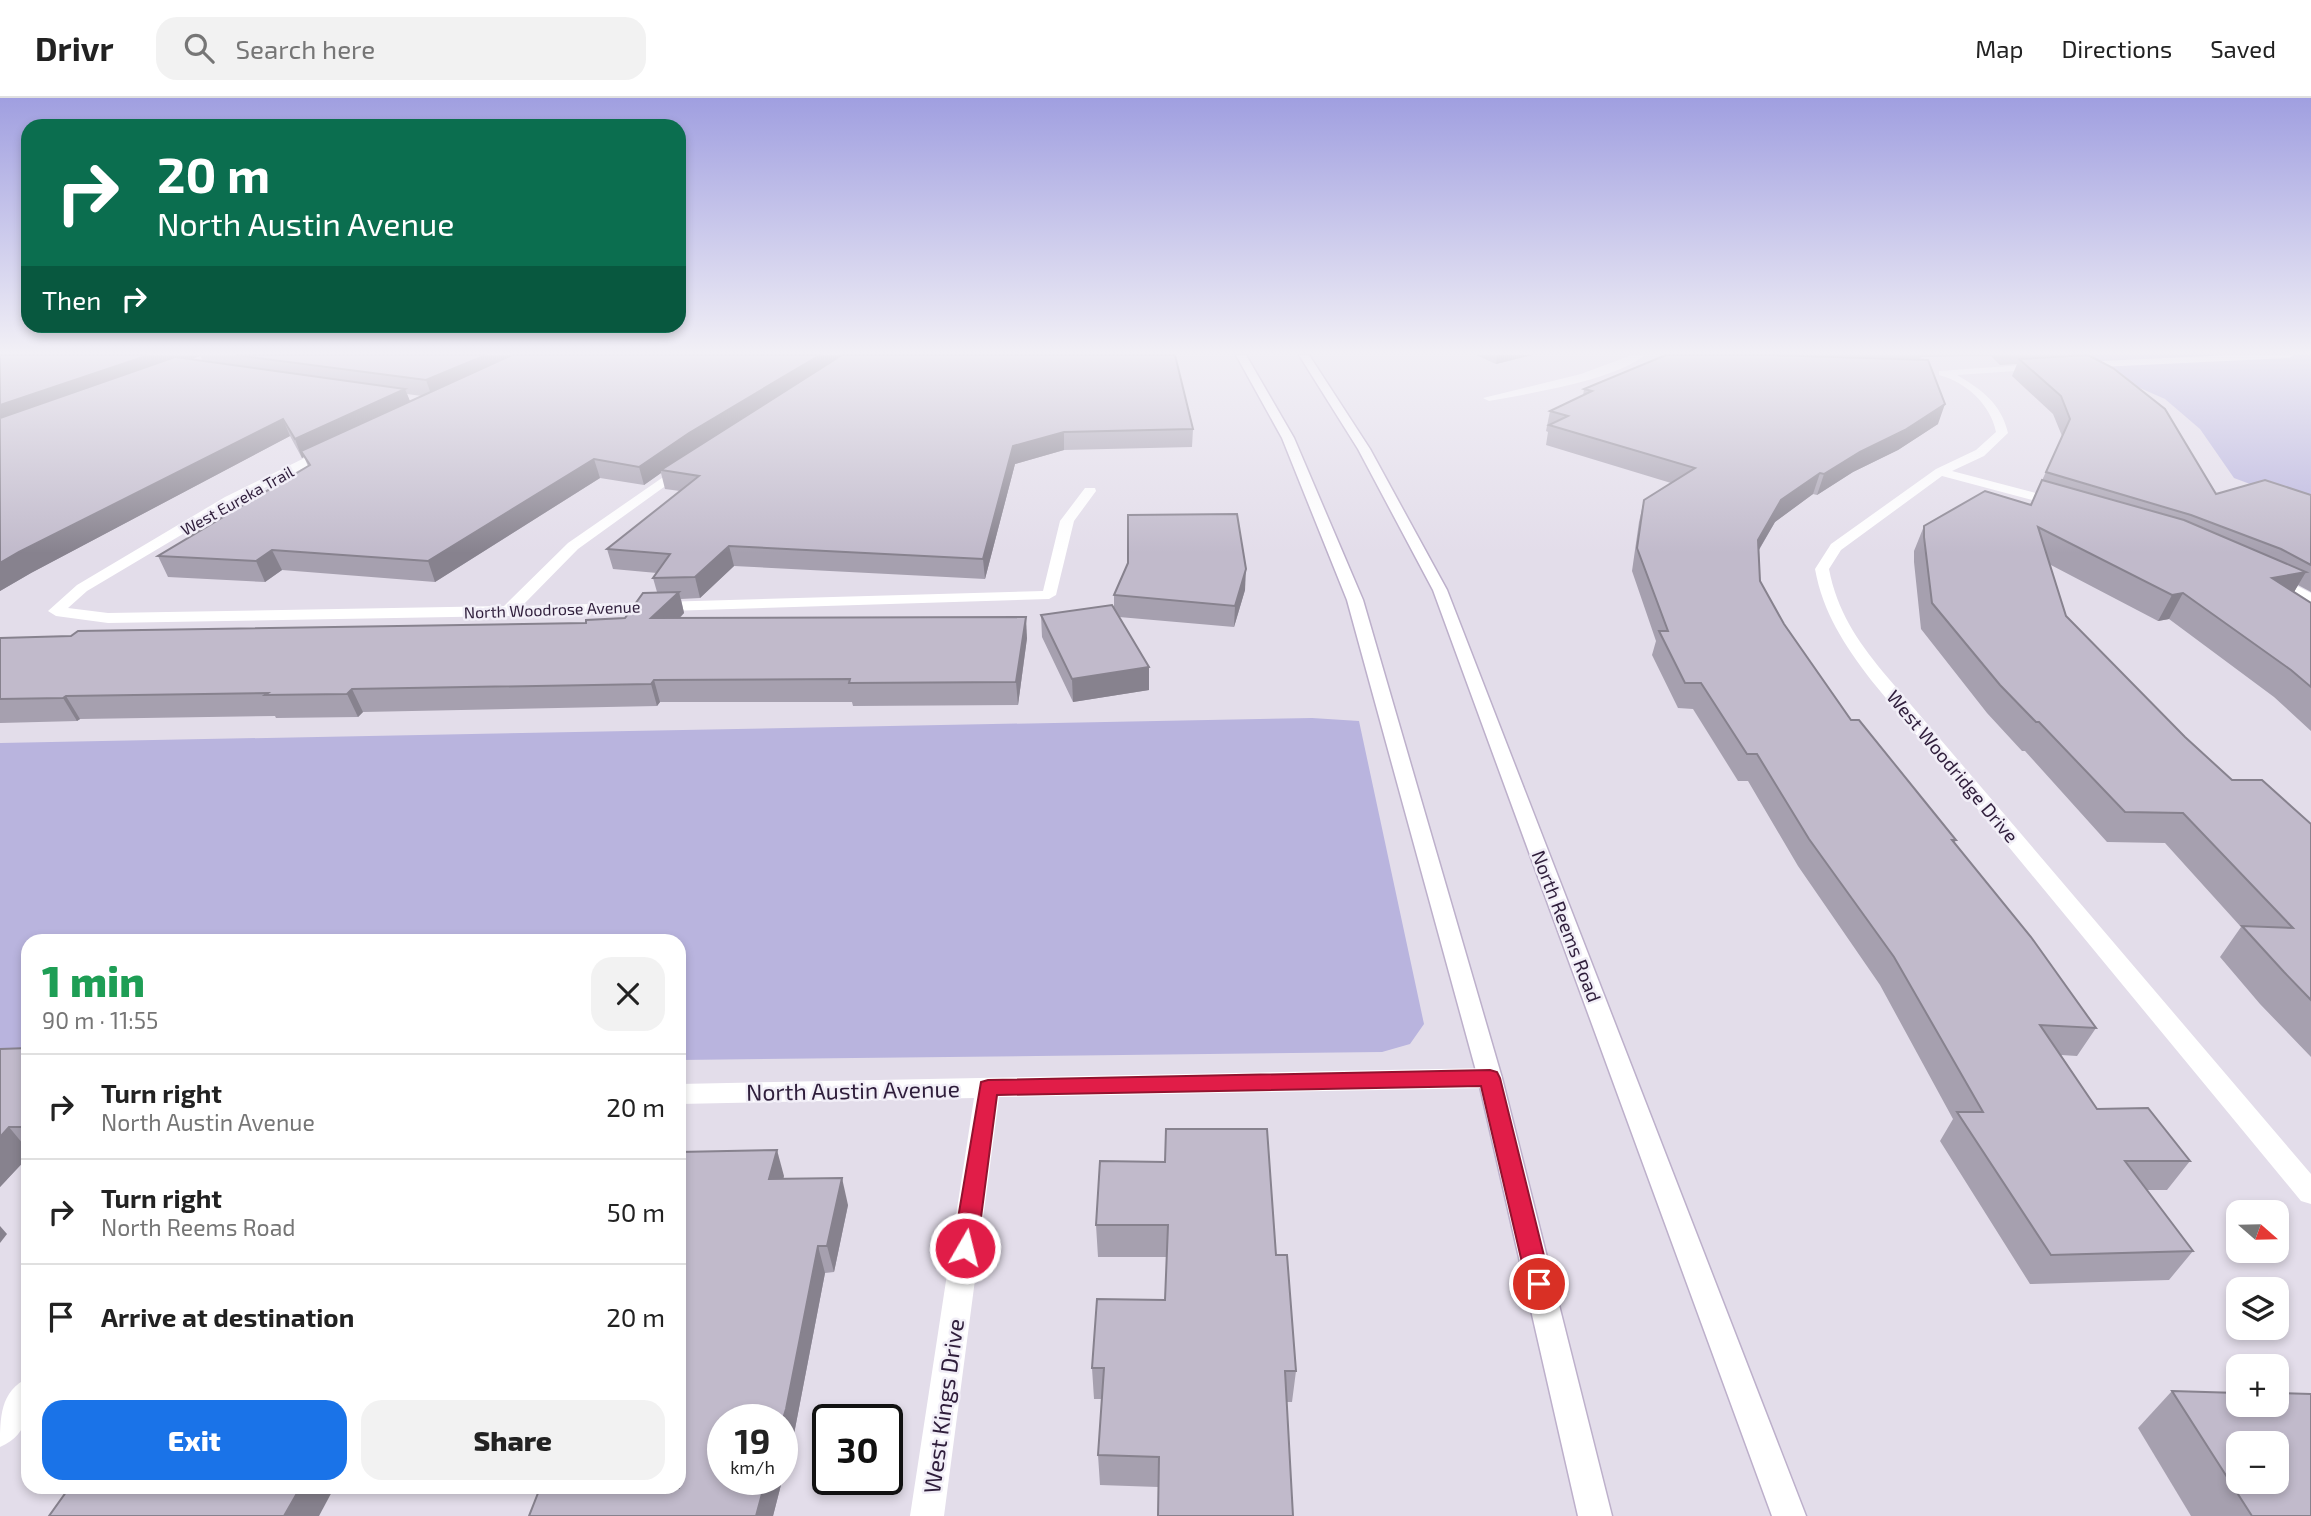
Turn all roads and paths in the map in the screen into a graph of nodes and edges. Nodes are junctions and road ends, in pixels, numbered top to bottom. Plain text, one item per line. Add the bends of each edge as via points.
1 (1278, 421) edge
2 (1346, 421) edge
3 (2001, 421) edge
4 (338, 446) edge
5 (698, 456) edge
6 (1940, 472) junction
7 (1090, 491) dead end
8 (2068, 506) edge
9 (2262, 573) edge
10 (1049, 594) joint
11 (2311, 598) edge
12 (56, 611) joint
13 (508, 611) junction
14 (1490, 1078) junction
15 (988, 1088) junction
16 (686, 1094) edge
17 (2311, 1193) edge
18 (21, 1402) edge
19 (0, 1431) edge
20 (927, 1516) edge
21 (1595, 1516) edge
22 (1789, 1516) edge

1 - 14 street via 1355,600
2 - 22 street, North Reems Road via 1440,590
3 - 6 street, West Woodridge Drive via 2003,433 1980,453
4 - 12 street, West Eureka Trail via 230,500 82,589
5 - 13 street via 573,546
6 - 8 street
6 - 17 street, West Woodridge Drive via 1836,547 1822,569 1826,595 1840,628
7 - 10 street via 1067,521
9 - 11 street
10 - 13 street, North Woodrose Avenue
12 - 13 street, North Woodrose Avenue via 108,618
14 - 15 street, North Austin Avenue
14 - 21 street
15 - 16 street, North Austin Avenue
15 - 20 street, West Kings Drive
18 - 19 street

